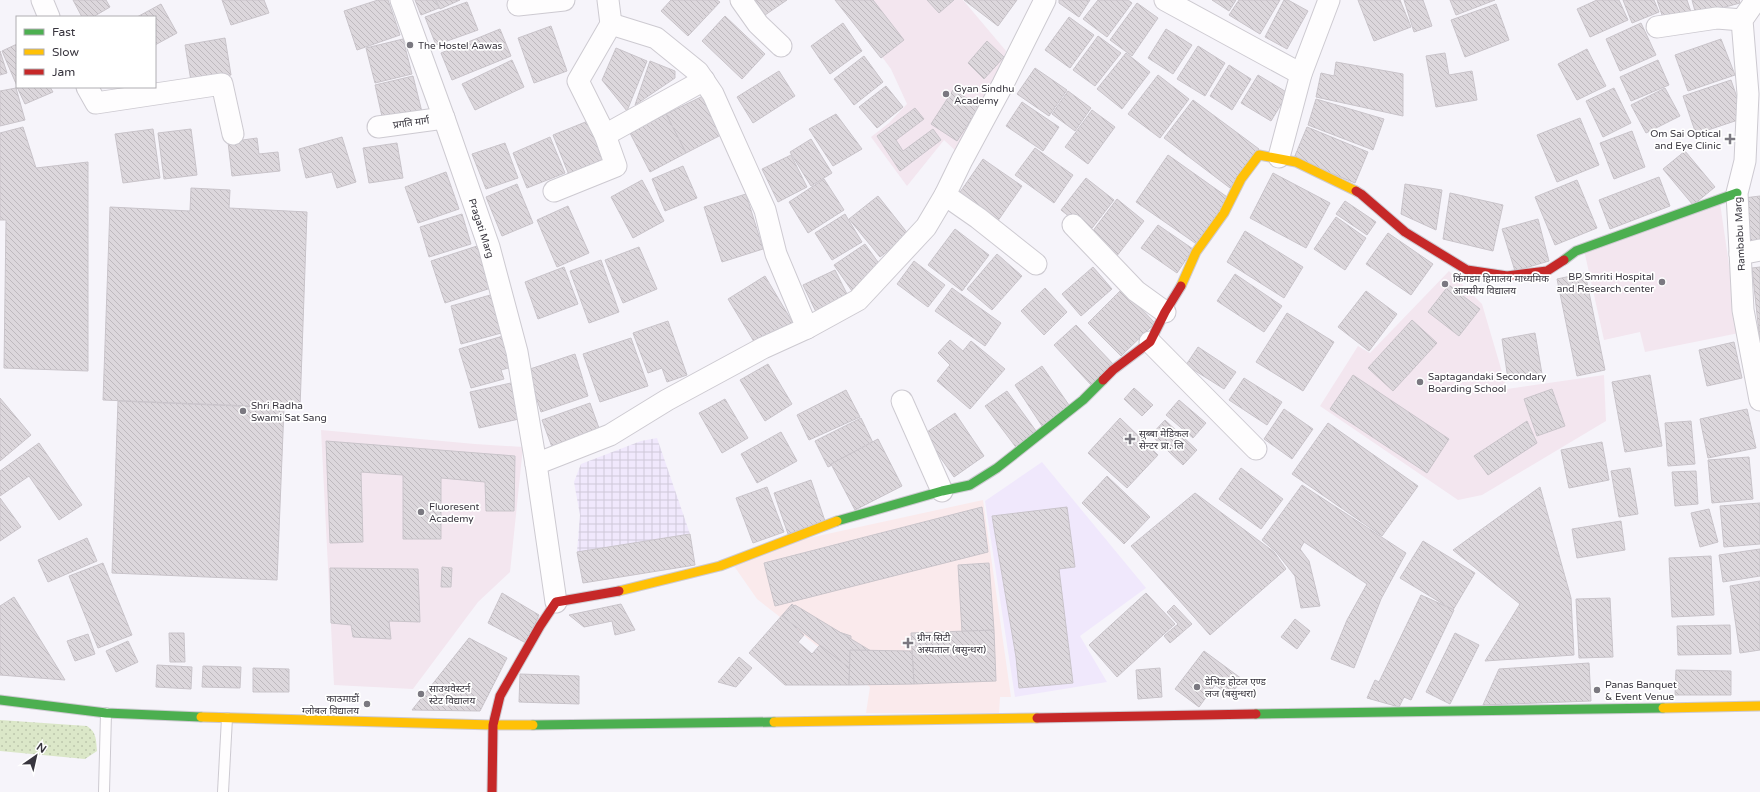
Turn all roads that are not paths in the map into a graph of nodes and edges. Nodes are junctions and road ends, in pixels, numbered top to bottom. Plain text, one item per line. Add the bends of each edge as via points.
1 (42, 0) edge
2 (401, 0) edge
3 (564, 0) edge
4 (608, 0) edge
5 (741, 0) edge
6 (1044, 0) edge
7 (1165, 0) edge
8 (1329, 0) edge
9 (1756, 0) edge
10 (518, 5) dead end
11 (49, 16) edge
12 (1742, 20) junction
13 (611, 24) junction
14 (1657, 27) dead end
15 (781, 46) dead end
16 (1301, 74) junction
17 (704, 80) junction
18 (88, 88) edge
19 (444, 118) junction
20 (378, 127) dead end
21 (233, 134) dead end
22 (604, 135) junction
23 (1279, 157) junction
24 (554, 191) dead end
25 (1737, 193) junction
26 (945, 196) junction
27 (1073, 225) dead end
28 (1760, 250) edge
29 (1740, 254) junction
30 (1036, 264) dead end
31 (1165, 312) junction
32 (807, 328) junction
33 (1150, 342) junction
34 (1760, 400) edge
35 (902, 401) dead end
36 (1256, 449) dead end
37 (536, 464) junction
38 (942, 491) junction
39 (556, 602) junction
40 (0, 700) edge
41 (1760, 706) edge
42 (106, 713) junction
43 (227, 718) junction
44 (493, 725) junction
45 (104, 792) edge
46 (223, 792) edge
47 (492, 792) edge

1 - 11 street
2 - 19 street, Pragati Marg
3 - 10 street
4 - 13 street
5 - 15 street via 758,24
6 - 26 street
7 - 16 street
8 - 16 street
9 - 12 street
12 - 14 street via 1717,18
12 - 25 street, Rambabu Marg via 1748,94 1745,161
13 - 17 street via 656,38 698,72
13 - 22 street via 578,81
16 - 23 street
17 - 22 street
17 - 32 street via 714,94 765,210 776,254
18 - 21 street via 96,103 222,84
19 - 20 street, प्रगति मार्ग
19 - 37 street, Pragati Marg via 489,247 499,284 517,352
22 - 24 street via 616,166
23 - 25 street via 1296,162 1361,194 1405,232 1467,270 1507,276 1547,271 1576,251
23 - 31 street via 1259,155 1241,179 1224,213 1196,252 1178,293
25 - 29 street, Rambabu Marg
26 - 30 street via 978,218
26 - 32 street via 926,227 858,300
27 - 31 street via 1136,291
28 - 29 street
29 - 34 street, Rambabu Marg via 1743,310
31 - 33 street
32 - 37 street via 698,383 610,435
33 - 36 street
33 - 38 street via 1113,370 1083,400 997,468 970,485
35 - 38 street
37 - 39 street, Pragati Marg
38 - 39 street via 824,525 720,566 630,589
39 - 44 street via 500,696
40 - 42 street
41 - 44 street
42 - 43 street
42 - 45 lane
43 - 44 street
43 - 46 lane
44 - 47 street

